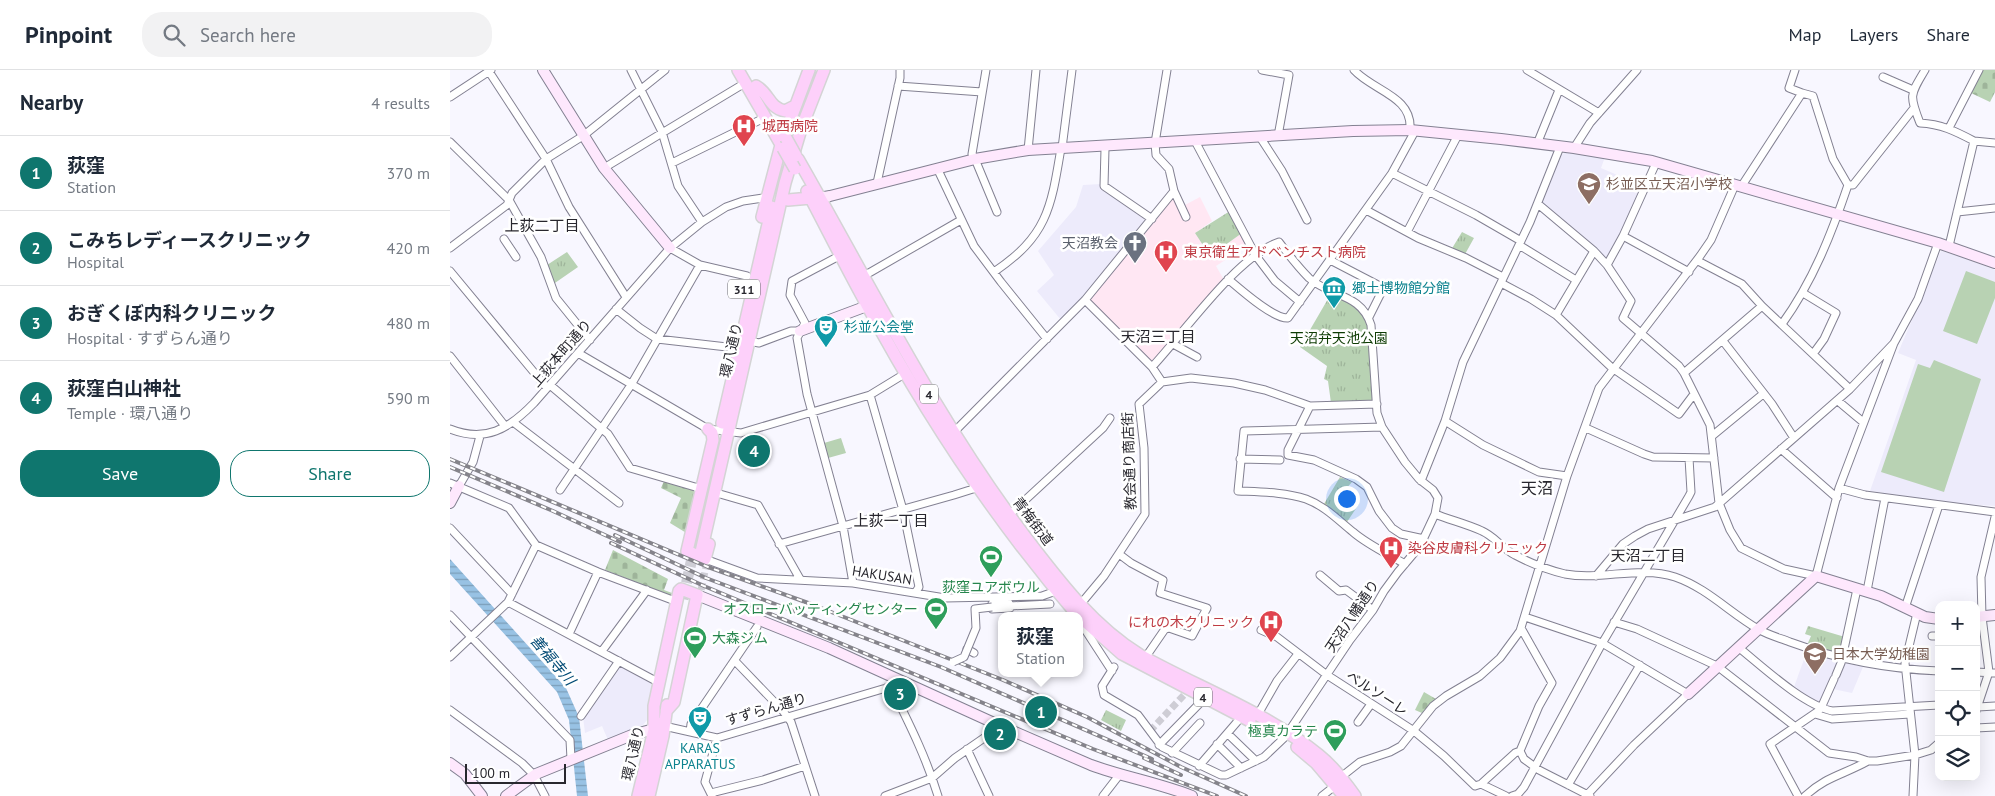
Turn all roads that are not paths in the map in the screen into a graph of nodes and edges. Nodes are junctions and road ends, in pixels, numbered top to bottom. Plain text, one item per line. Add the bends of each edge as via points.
1 (490, 70) edge
2 (544, 70) edge
3 (631, 70) edge
4 (665, 70) edge
5 (738, 70) edge
6 (747, 70) edge
7 (809, 70) edge
8 (816, 70) edge
9 (824, 70) edge
10 (832, 70) edge
11 (900, 70) edge
12 (986, 70) edge
13 (1036, 70) edge
14 (1072, 70) edge
15 (1167, 70) edge
16 (1267, 70) edge
17 (1354, 70) edge
18 (1527, 70) edge
19 (1637, 70) edge
20 (1795, 70) edge
21 (1925, 70) edge
22 (1979, 70) edge
23 (1883, 77) dead end
24 (750, 84) junction
25 (898, 86) junction
26 (640, 88) junction
27 (1559, 90) junction
28 (1913, 90) junction
29 (982, 92) junction
30 (1802, 93) junction
31 (450, 97) edge
32 (795, 106) junction
33 (1914, 108) junction
34 (1599, 113) junction
35 (764, 115) junction
36 (1949, 128) junction
37 (1413, 131) junction
38 (662, 132) junction
39 (1458, 135) junction
40 (583, 136) junction
41 (1278, 136) junction
42 (1260, 137) junction
43 (783, 141) junction
44 (1195, 141) junction
45 (1974, 141) junction
46 (450, 142) edge
47 (1155, 143) junction
48 (1995, 143) edge
49 (1537, 144) junction
50 (1108, 145) junction
51 (1560, 147) junction
52 (1062, 148) junction
53 (1574, 148) junction
54 (1028, 150) junction
55 (546, 159) junction
56 (975, 159) junction
57 (672, 163) junction
58 (1656, 163) junction
59 (797, 165) junction
60 (604, 168) junction
61 (937, 168) junction
62 (1392, 173) junction
63 (878, 183) junction
64 (1848, 185) junction
65 (1738, 186) junction
66 (1174, 190) junction
67 (1429, 191) junction
68 (767, 194) junction
69 (815, 199) junction
70 (509, 200) junction
71 (788, 200) junction
72 (1538, 204) junction
73 (1995, 208) edge
74 (1366, 210) junction
75 (997, 212) dead end
76 (1957, 212) junction
77 (1838, 215) junction
78 (1186, 218) dead end
79 (1152, 219) junction
80 (961, 220) junction
81 (1307, 220) dead end
82 (702, 222) junction
83 (1407, 232) junction
84 (1623, 236) junction
85 (504, 239) dead end
86 (1520, 243) junction
87 (1944, 244) junction
88 (450, 248) edge
89 (670, 248) junction
90 (1594, 252) junction
91 (841, 256) junction
92 (1256, 256) junction
93 (516, 257) dead end
94 (1330, 260) junction
95 (1698, 261) junction
96 (1995, 263) edge
97 (700, 265) junction
98 (1607, 265) junction
99 (450, 272) edge
100 (994, 272) junction
101 (1690, 272) junction
102 (747, 276) junction
103 (862, 276) junction
104 (1228, 279) junction
105 (1502, 280) junction
106 (1576, 280) junction
107 (1314, 281) junction
108 (1803, 293) junction
109 (626, 297) junction
110 (1085, 300) junction
111 (1300, 302) junction
112 (867, 306) junction
113 (1762, 306) junction
114 (880, 308) junction
115 (616, 309) junction
116 (1556, 315) junction
117 (1368, 317) junction
118 (1782, 324) junction
119 (800, 330) junction
120 (1640, 334) junction
121 (657, 339) junction
122 (1047, 339) junction
123 (590, 340) junction
124 (1723, 341) junction
125 (754, 342) junction
126 (1894, 343) junction
127 (732, 344) junction
128 (1173, 344) junction
129 (578, 353) junction
130 (1813, 354) junction
131 (450, 356) edge
132 (1196, 357) dead end
133 (1152, 367) junction
134 (1614, 369) junction
135 (742, 371) junction
136 (906, 374) junction
137 (1684, 374) junction
138 (632, 385) junction
139 (548, 387) junction
140 (1159, 387) junction
141 (1850, 390) junction
142 (870, 394) junction
143 (1694, 394) junction
144 (1763, 394) junction
145 (1838, 401) junction
146 (1377, 404) junction
147 (726, 405) junction
148 (1310, 406) junction
149 (811, 413) junction
150 (1110, 418) dead end
151 (513, 422) junction
152 (1445, 422) junction
153 (1863, 422) junction
154 (505, 426) junction
155 (1382, 427) junction
156 (1586, 428) junction
157 (450, 429) edge
158 (603, 429) junction
159 (708, 429) junction
160 (1297, 430) junction
161 (724, 431) junction
162 (953, 432) junction
163 (480, 436) junction
164 (1712, 436) junction
165 (1794, 438) junction
166 (950, 444) junction
167 (1781, 448) junction
168 (1689, 458) junction
169 (1714, 458) junction
170 (1240, 460) junction
171 (1280, 460) dead end
172 (575, 469) junction
173 (1567, 476) junction
174 (1421, 481) junction
175 (974, 482) junction
176 (455, 485) edge
177 (1839, 488) junction
178 (560, 490) dead end
179 (702, 490) junction
180 (720, 494) junction
181 (1837, 498) junction
182 (1885, 498) junction
183 (450, 502) edge
184 (619, 503) dead end
185 (1719, 503) junction
186 (1939, 505) junction
187 (903, 510) junction
188 (1995, 512) edge
189 (1435, 514) junction
190 (1009, 515) junction
191 (1995, 517) edge
192 (1676, 519) junction
193 (843, 526) junction
194 (450, 528) edge
195 (1424, 540) junction
196 (780, 544) junction
197 (536, 545) junction
198 (700, 554) junction
199 (1119, 554) junction
200 (1405, 564) junction
201 (1540, 565) junction
202 (598, 572) junction
203 (1644, 572) junction
204 (1320, 575) dead end
205 (1596, 576) junction
206 (1816, 576) junction
207 (800, 579) junction
208 (853, 583) junction
209 (647, 590) junction
210 (1862, 590) junction
211 (1056, 591) junction
212 (915, 593) junction
213 (510, 598) junction
214 (686, 600) junction
215 (1980, 601) edge
216 (1050, 604) dead end
217 (1906, 608) junction
218 (1373, 610) junction
219 (1077, 612) edge
220 (1078, 612) edge
221 (1082, 612) edge
222 (1917, 614) junction
223 (450, 615) edge
224 (1995, 615) edge
225 (1083, 617) edge
226 (1525, 617) junction
227 (1980, 617) edge
228 (1083, 618) edge
229 (1935, 618) edge
230 (1980, 621) edge
231 (1614, 622) junction
232 (1083, 623) edge
233 (757, 627) dead end
234 (1522, 628) junction
235 (1261, 630) dead end
236 (1759, 630) junction
237 (569, 634) junction
238 (471, 638) junction
239 (1602, 643) junction
240 (1738, 647) junction
241 (602, 651) junction
242 (1298, 654) junction
243 (450, 657) edge
244 (1145, 658) junction
245 (1840, 659) junction
246 (619, 661) junction
247 (735, 661) junction
248 (953, 662) dead end
249 (1640, 665) junction
250 (1717, 666) junction
251 (1906, 670) junction
252 (1935, 671) edge
253 (1992, 673) edge
254 (1327, 675) junction
255 (660, 680) junction
256 (897, 680) junction
257 (886, 688) junction
258 (1688, 694) junction
259 (1980, 699) edge
260 (1200, 703) dead end
261 (1371, 704) junction
262 (1935, 706) edge
263 (1980, 706) edge
264 (1995, 706) edge
265 (1821, 708) junction
266 (450, 710) edge
267 (1910, 710) junction
268 (785, 714) junction
269 (1815, 714) junction
270 (581, 716) dead end
271 (1257, 716) junction
272 (1237, 722) dead end
273 (1358, 722) dead end
274 (994, 723) junction
275 (1200, 723) dead end
276 (659, 727) junction
277 (1795, 727) junction
278 (1995, 727) edge
279 (1980, 728) edge
280 (1414, 731) junction
281 (690, 732) junction
282 (1228, 734) junction
283 (1286, 735) junction
284 (717, 738) junction
285 (1217, 744) junction
286 (1159, 745) junction
287 (1935, 746) edge
288 (967, 749) junction
289 (1520, 751) junction
290 (1172, 753) junction
291 (1915, 755) junction
292 (572, 759) junction
293 (1256, 760) junction
294 (1868, 762) junction
295 (450, 763) edge
296 (805, 766) junction
297 (1199, 766) junction
298 (1536, 767) junction
299 (1241, 768) junction
300 (1120, 774) junction
301 (534, 775) junction
302 (932, 778) junction
303 (1338, 781) junction
304 (1481, 784) junction
305 (1568, 785) junction
306 (711, 795) edge
307 (1517, 795) edge
308 (482, 796) edge
309 (506, 796) edge
310 (545, 796) edge
311 (638, 796) edge
312 (649, 796) edge
313 (815, 796) edge
314 (885, 796) edge
315 (938, 796) edge
316 (989, 796) edge
317 (1103, 796) edge
318 (1192, 796) edge
319 (1322, 796) edge
320 (1344, 796) edge
321 (1355, 796) edge
322 (1506, 796) edge
323 (1588, 796) edge
324 (1798, 796) edge
325 (1805, 796) edge
326 (1913, 796) edge

1 - 31 street
1 - 55 street
2 - 40 street
3 - 26 street
4 - 26 street
5 - 24 main road, 4
6 - 24 main road, 4
7 - 32 main road, 311
8 - 147 main road, 環八通り / 311 via 796,122 759,255
9 - 135 main road, 環八通り / 311 via 785,183
10 - 59 main road, 311
11 - 25 street
12 - 29 street
13 - 54 street
14 - 52 street
15 - 47 street
16 - 41 street via 1289,75
17 - 37 street via 1402,104
18 - 27 street
19 - 34 street
20 - 30 street via 1789,88
21 - 28 street
22 - 36 street
23 - 28 street
24 - 32 main road via 764,90 778,109 785,111
24 - 35 main road, 4
24 - 38 street
24 - 43 main road, 4
25 - 29 street
25 - 63 street
26 - 38 street
26 - 40 street
27 - 34 street
27 - 49 street
28 - 33 street
29 - 56 street via 972,154
30 - 64 street via 1813,96 1833,159
30 - 65 street
32 - 43 main road, 311
33 - 36 street via 1920,123
33 - 64 street via 1853,185
34 - 53 street
35 - 43 main road, 4
35 - 57 street via 760,120
36 - 45 street
37 - 39 street
37 - 41 street
37 - 62 street
38 - 57 street
38 - 60 street
39 - 49 street
39 - 67 street
40 - 55 street
40 - 60 street
41 - 42 street
42 - 44 street
42 - 81 street
43 - 59 main road, 4, bridge
43 - 68 main road, 311
44 - 47 street
44 - 92 street
45 - 48 street
45 - 76 street
46 - 70 street
47 - 50 street
47 - 66 street via 1156,156 1169,169
49 - 51 street
50 - 52 street
50 - 79 street via 1104,186
51 - 53 street
51 - 72 street
52 - 54 street
52 - 100 street via 1052,196 1040,229 1024,249
53 - 58 street
54 - 56 street
55 - 70 street via 512,192
55 - 109 street via 569,207
56 - 61 street
56 - 75 street
57 - 82 street via 678,186
58 - 65 street
58 - 84 street
59 - 69 main road, 青梅街道 / 4
59 - 71 main road, 311
60 - 89 street
61 - 63 street
61 - 80 street
62 - 67 street
62 - 74 street
63 - 69 street
64 - 77 street
65 - 77 street
65 - 95 street
66 - 78 street
66 - 79 street
67 - 83 street
67 - 86 street
68 - 82 street, 上荻本町通り via 763,198 726,207
68 - 102 main road, 311
69 - 71 main road
69 - 91 main road, 青梅街道 / 4
69 - 103 main road, 青梅街道 / 4
70 - 88 street via 493,217
70 - 123 street via 541,257 556,298
71 - 125 main road, 311
72 - 86 street
72 - 90 street
73 - 76 street
74 - 83 street
74 - 94 street
76 - 87 street
77 - 87 street
77 - 108 street via 1819,264
79 - 110 street
80 - 100 street via 974,246
80 - 103 street
82 - 89 street, 上荻本町通り
83 - 105 street via 1466,258
84 - 98 street
84 - 101 street
85 - 93 street
86 - 105 street
86 - 106 street
87 - 96 street
87 - 126 street
89 - 97 street
89 - 109 street, 上荻本町通り
90 - 98 street
90 - 106 street
91 - 112 main road, 青梅街道 / 4
91 - 119 street via 792,281 790,295 806,323
92 - 104 street
92 - 107 street via 1267,246 1279,242
92 - 111 street via 1275,282
94 - 107 street
94 - 117 street via 1382,287
95 - 101 street
95 - 113 street via 1742,284
97 - 102 street
97 - 121 street
98 - 120 street via 1631,301 1623,318
99 - 139 street
100 - 122 street
101 - 120 street
102 - 127 main road, 311
103 - 114 main road, 青梅街道 / 4
104 - 111 street via 1282,318 1288,318
104 - 128 street
105 - 116 street
105 - 152 street via 1463,362
106 - 116 street
107 - 111 street
107 - 117 street via 1358,304
108 - 118 street
108 - 130 street via 1836,313
109 - 115 street, 上荻本町通り
110 - 122 street
110 - 133 street
112 - 114 street
112 - 119 street
112 - 136 main road, 青梅街道 / 4
113 - 118 street
113 - 124 street
114 - 162 main road, 青梅街道 / 4
115 - 121 street
115 - 123 street, 上荻本町通り
116 - 134 street
117 - 146 street
118 - 130 street
119 - 125 street
119 - 149 street via 797,338
120 - 134 street
120 - 137 street via 1679,366
121 - 127 street via 727,347
121 - 138 street
122 - 162 street
123 - 129 street, 上荻本町通り
124 - 137 street
124 - 144 street
125 - 135 main road, 311
126 - 141 street
126 - 153 street
127 - 147 main road, 311 via 725,381
128 - 132 street
128 - 133 street
129 - 138 street
129 - 139 street, 上荻本町通り
130 - 141 street
131 - 154 street
133 - 140 street
134 - 143 street via 1679,414
134 - 156 street via 1600,388
135 - 161 main road, 環八通り / 311
136 - 142 street
136 - 166 main road, 青梅街道 / 4
137 - 143 street
138 - 158 street
138 - 159 street
139 - 151 street, 上荻本町通り
139 - 158 street
140 - 148 street via 1191,378 1234,383
140 - 199 street, 教会通り商店街 via 1139,404 1144,448 1145,514
141 - 145 street
142 - 149 street
142 - 187 street
143 - 164 street via 1710,424
144 - 164 street
144 - 165 street
145 - 153 street
145 - 165 street
146 - 148 street
146 - 155 street
147 - 161 main road, 環八通り / 311
148 - 160 street
149 - 161 street via 741,432
149 - 193 street
150 - 190 street
151 - 154 street, 上荻本町通り
151 - 172 street
152 - 173 street via 1539,472
152 - 174 street
153 - 177 street
154 - 163 street, 上荻本町通り
155 - 160 street
155 - 174 street
156 - 168 street via 1653,457
156 - 173 street
157 - 163 street
158 - 172 street
158 - 179 street via 630,468
159 - 161 street
159 - 179 main road via 713,436
160 - 170 street via 1244,432
160 - 195 street via 1288,455 1314,460 1356,479 1366,487 1392,528
161 - 180 main road via 731,442
161 - 198 main road, 環八通り / 311
162 - 166 street
162 - 190 main road, 青梅街道 / 4
163 - 176 street via 473,462
164 - 169 street
165 - 167 street
166 - 175 main road, 青梅街道 / 4
167 - 181 street
167 - 185 street
168 - 169 street
168 - 192 street via 1691,492
169 - 185 street
170 - 171 street
170 - 200 street via 1238,491 1306,499
172 - 178 street
172 - 184 street
173 - 201 street
174 - 189 street via 1438,498
175 - 187 street via 973,489
175 - 211 main road, 青梅街道 / 4
176 - 183 street
176 - 197 street via 509,508
177 - 181 street
177 - 182 street
179 - 198 main road via 687,552
180 - 196 street via 758,505
180 - 198 main road
181 - 206 street
182 - 186 street
182 - 210 street
185 - 192 street
185 - 206 street via 1741,548 1784,569
186 - 188 street
186 - 217 street
187 - 193 street
187 - 212 street via 919,587
189 - 195 street, 天沼八幡通り
189 - 201 street via 1484,531 1515,555
190 - 220 main road, 青梅街道 / 4
191 - 215 street via 1981,577
192 - 203 street
192 - 205 street via 1648,529 1623,544
193 - 196 street
193 - 208 street
194 - 213 street
195 - 200 street, 天沼八幡通り
196 - 207 street
197 - 202 street
197 - 213 street
198 - 207 street, HAKUSAN via 757,578
199 - 221 street, 教会通り商店街
199 - 244 street via 1164,580 1160,593 1207,608 1192,636 1165,629
200 - 218 street, 天沼八幡通り
201 - 205 street via 1566,574
201 - 226 street
202 - 209 street
202 - 237 street
203 - 205 street
203 - 231 street
203 - 236 street via 1676,578 1704,591
204 - 218 street via 1339,591 1346,590
206 - 210 street
206 - 236 street
207 - 208 street, HAKUSAN
208 - 212 street, HAKUSAN
209 - 214 street via 675,600
209 - 241 street
210 - 217 street
210 - 245 street
211 - 212 street, HAKUSAN via 1042,596 945,598
211 - 219 main road, 青梅街道 / 4
213 - 237 street
213 - 238 street
214 - 255 main road
214 - 256 street via 829,648
214 - 276 main road, 環八通り
214 - 276 main road, 環八通り via 674,702
216 - 248 street, bridge via 1032,609 1010,606 1010,603 977,608 971,651
217 - 222 street
218 - 254 street, 天沼八幡通り
222 - 229 street
222 - 251 street
223 - 238 street
224 - 227 street
225 - 244 main road, 青梅街道 / 4
226 - 234 street
226 - 239 street
228 - 283 main road, 青梅街道 / 4 via 1122,654
230 - 253 street
231 - 239 street
231 - 250 street via 1637,629
232 - 286 street via 1113,669 1102,686 1104,695 1138,715
233 - 247 street
234 - 280 street via 1500,658 1480,676 1433,706
234 - 289 street via 1552,683
235 - 242 street, ベルソーレ via 1277,637
236 - 240 street
236 - 245 street
237 - 241 street
238 - 243 street
238 - 292 street via 570,740
239 - 249 street
239 - 298 street
240 - 250 street
240 - 265 street
241 - 246 street
242 - 254 street, ベルソーレ
242 - 271 street via 1277,681
244 - 271 main road, 青梅街道 / 4
245 - 251 street
245 - 265 street
246 - 255 street via 654,680
246 - 270 street
247 - 268 street
247 - 281 street via 691,724
249 - 258 street
249 - 305 street
250 - 258 street
250 - 277 street
251 - 252 street
251 - 267 street
253 - 259 street
254 - 261 street, ベルソーレ
254 - 283 street, 天沼八幡通り
255 - 276 main road via 654,706
256 - 257 street, すずらん通り
256 - 274 street
257 - 268 street, すずらん通り
257 - 302 street via 894,693 920,744
258 - 323 street
260 - 286 street
261 - 273 street
261 - 280 street, ベルソーレ
262 - 267 street
263 - 264 street
265 - 267 street via 1832,711
265 - 269 street
266 - 301 street
267 - 269 street via 1832,718
267 - 291 street
268 - 284 street, すずらん通り
268 - 296 street via 791,722
269 - 277 street
271 - 283 main road, 青梅街道 / 4
272 - 282 street
274 - 288 street via 997,729
274 - 300 street via 1091,765
275 - 290 street
276 - 281 street, すずらん通り
276 - 292 street
276 - 311 main road, 環八通り
276 - 312 main road, 環八通り
277 - 294 street via 1829,753
277 - 324 street via 1770,744
278 - 279 street
280 - 303 street via 1394,750 1360,762
280 - 304 street, ベルソーレ via 1475,786
281 - 284 street, すずらん通り
282 - 285 street
282 - 293 street
283 - 293 street, 天沼八幡通り via 1264,757
283 - 303 main road, 青梅街道 / 4 via 1322,757
284 - 306 street via 705,782
285 - 297 street
285 - 299 street
286 - 290 street, 天沼八幡通り
287 - 291 street
288 - 302 street
288 - 316 street
289 - 298 street via 1524,759
289 - 304 street
290 - 297 street, 天沼八幡通り
291 - 294 street
291 - 326 street
292 - 301 street
293 - 299 street, 天沼八幡通り
294 - 325 street via 1829,778
295 - 308 street via 465,774
296 - 306 street
296 - 313 street
297 - 299 street, 天沼八幡通り via 1221,775
298 - 305 street
298 - 307 street
300 - 317 street
300 - 318 street
301 - 309 street
301 - 310 street
302 - 314 street
302 - 315 street
303 - 319 street
303 - 320 main road, 青梅街道 / 4
303 - 321 main road, 青梅街道 / 4
304 - 322 street
305 - 323 street

